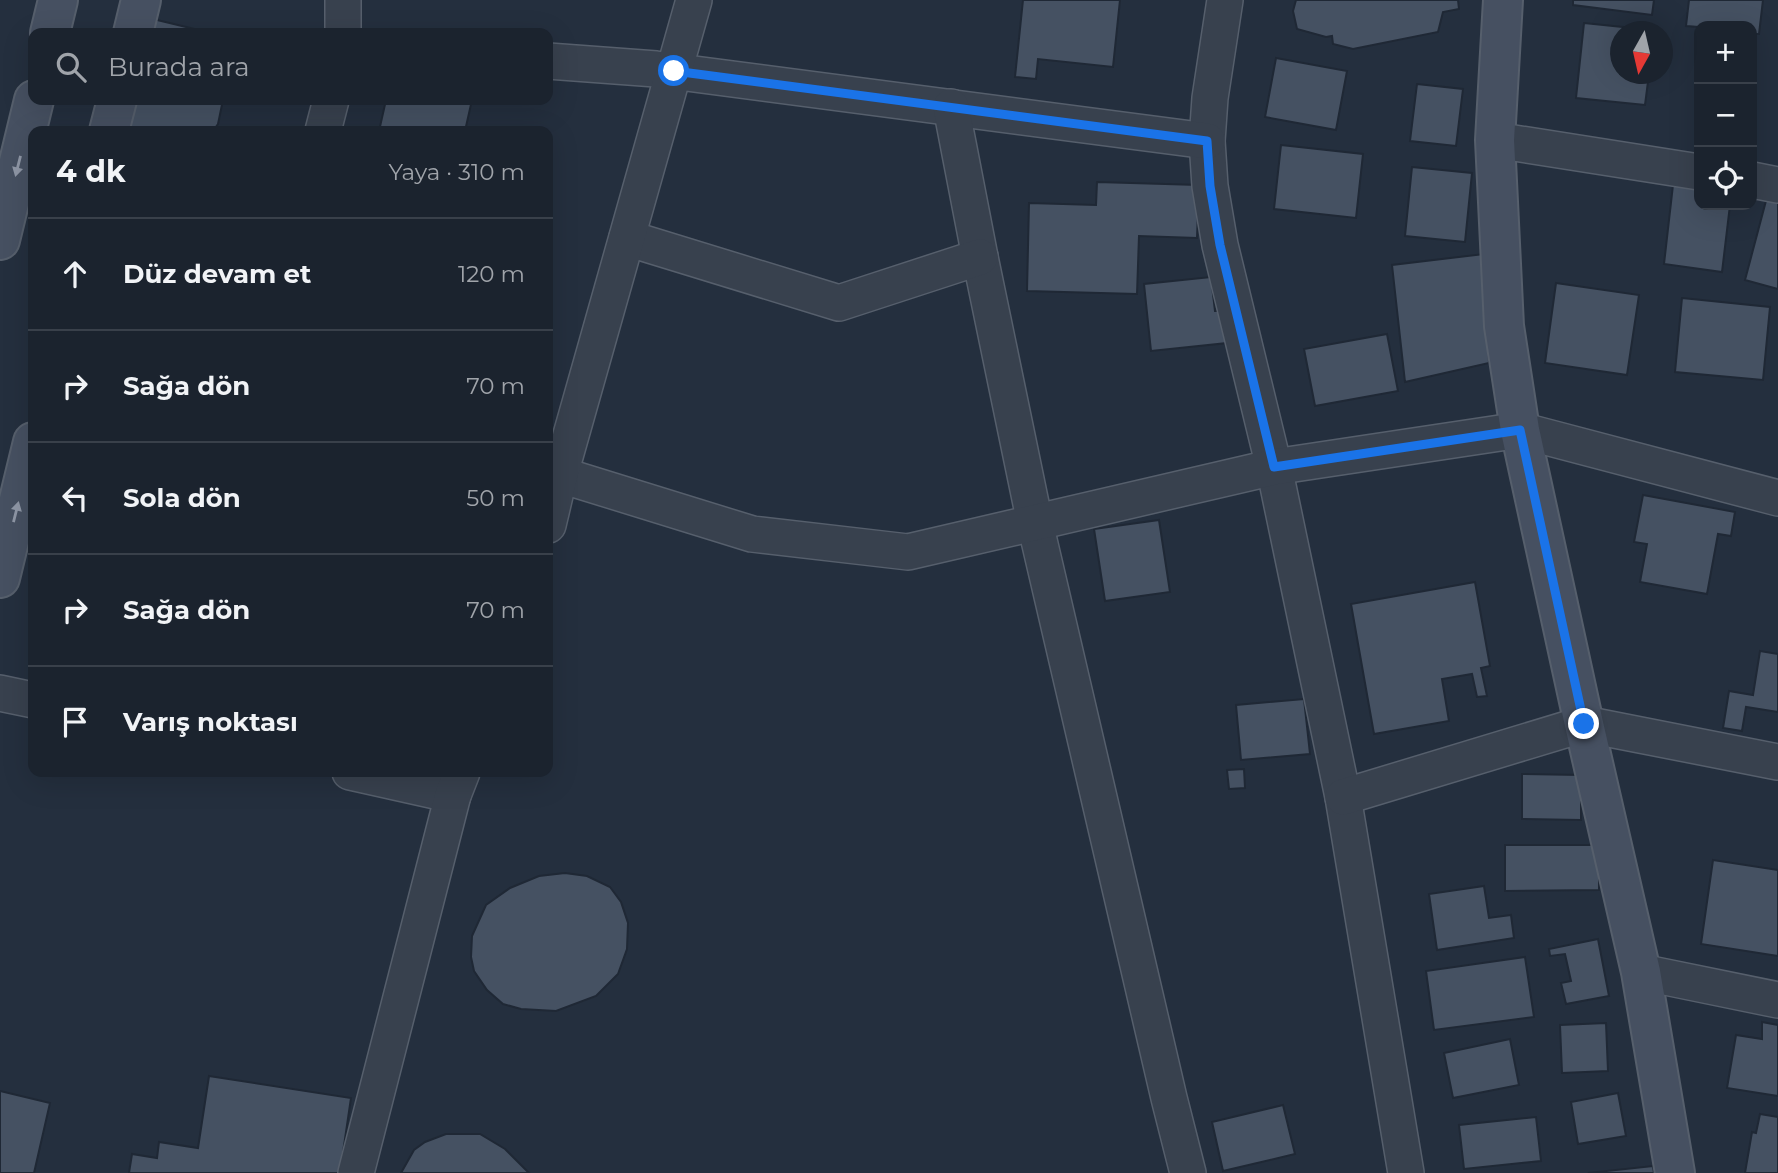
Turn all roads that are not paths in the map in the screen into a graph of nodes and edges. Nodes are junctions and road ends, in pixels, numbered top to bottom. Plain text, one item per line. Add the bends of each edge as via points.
1 (58, 0) edge
2 (141, 0) edge
3 (344, 0) edge
4 (694, 0) edge
5 (1225, 0) edge
6 (1503, 0) edge
7 (51, 28) edge
8 (134, 28) edge
9 (343, 28) edge
10 (553, 61) edge
11 (674, 71) junction
12 (33, 105) edge
13 (116, 105) edge
14 (330, 105) edge
15 (951, 107) junction
16 (110, 126) edge
17 (324, 126) edge
18 (1495, 140) junction
19 (1207, 141) junction
20 (1694, 171) edge
21 (1757, 181) edge
22 (1778, 185) edge
23 (1, 231) edge
24 (626, 238) junction
25 (979, 257) junction
26 (1520, 430) junction
27 (28, 463) edge
28 (1274, 467) junction
29 (554, 472) edge
30 (1778, 498) edge
31 (1035, 523) junction
32 (0, 578) edge
33 (0, 693) edge
34 (28, 699) edge
35 (1584, 724) junction
36 (1778, 762) edge
37 (395, 777) edge
38 (457, 784) edge
39 (1343, 797) junction
40 (1641, 972) junction
41 (1778, 1000) edge
42 (356, 1173) edge
43 (1188, 1173) edge
44 (1405, 1173) edge
45 (1675, 1173) edge

1 - 7 street
2 - 8 street
3 - 9 street
4 - 11 street
5 - 19 street
6 - 18 street
10 - 11 street
11 - 15 street
11 - 24 street
12 -> 23 street
13 - 16 street
14 - 17 street
15 - 19 street
15 - 25 street
18 - 20 street
18 - 26 street via 1504,326
19 - 28 street via 1220,245
21 - 22 street
24 - 25 street via 839,303
24 - 29 street
25 - 31 street
26 - 28 street
26 - 30 street
26 - 35 street
32 -> 27 street
28 - 31 street
28 - 39 street
29 - 31 street via 752,534 908,552
31 - 43 street
33 - 34 street
35 - 36 street
35 - 39 street
35 - 40 street
37 - 38 street
38 - 42 street
39 - 44 street
40 - 41 street
40 - 45 street

